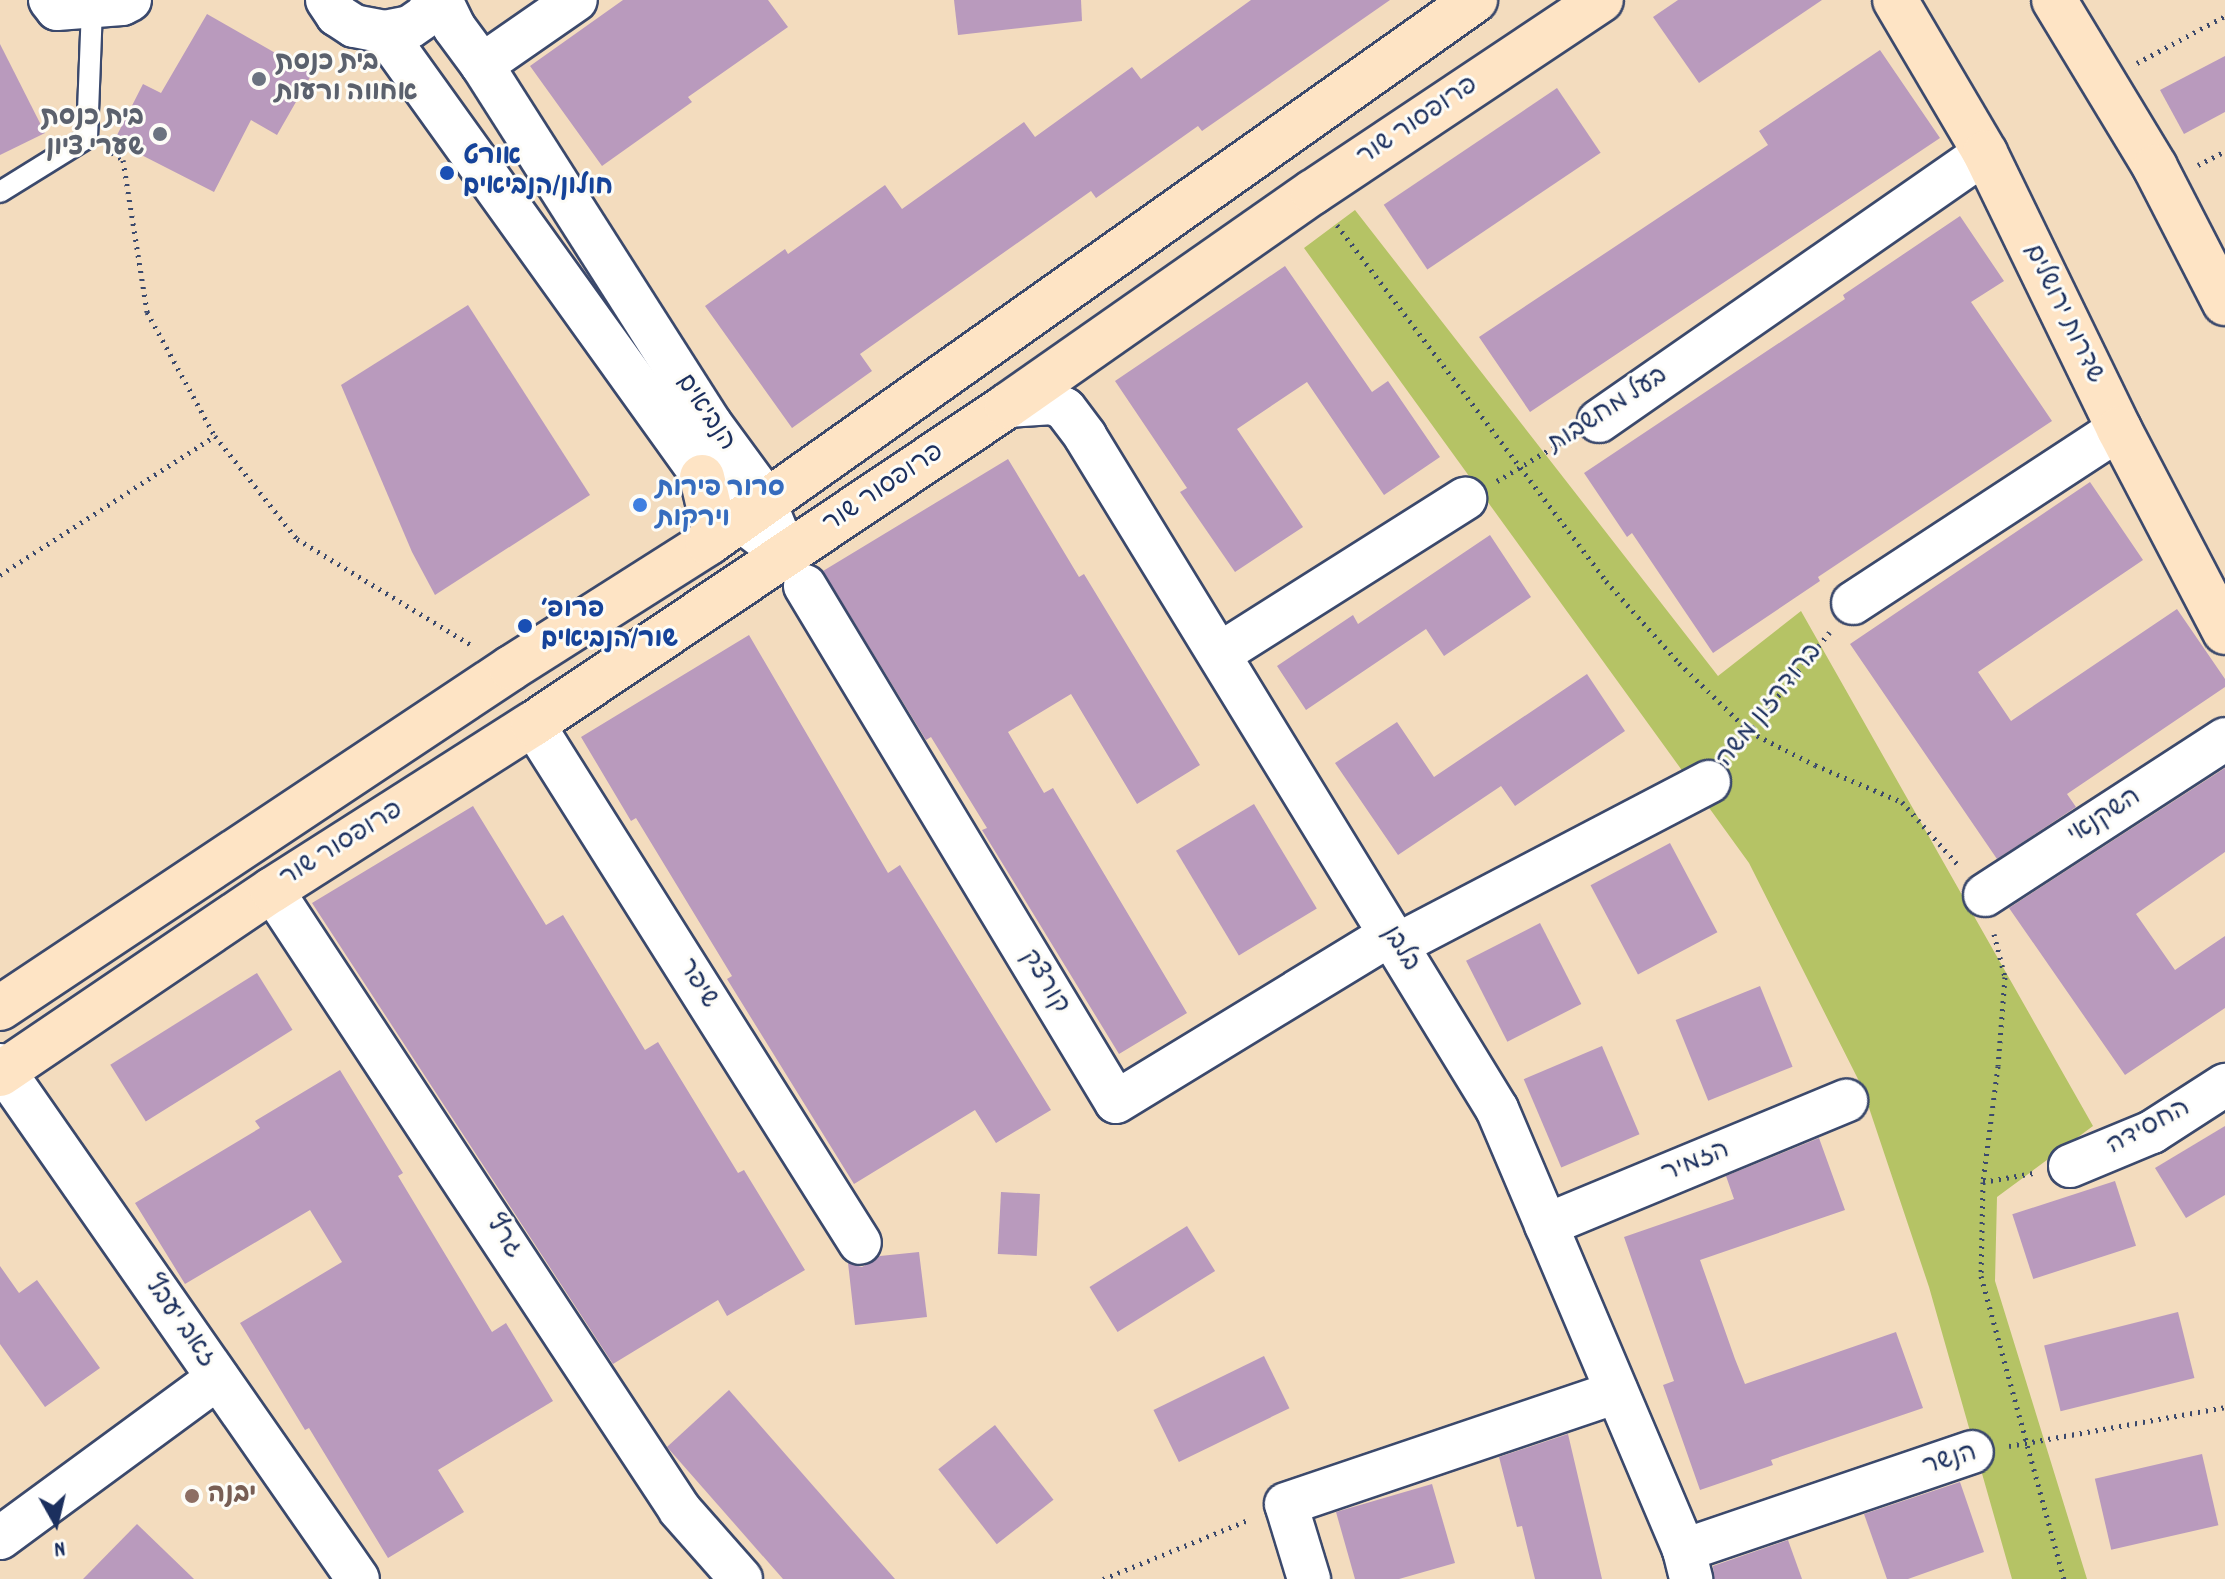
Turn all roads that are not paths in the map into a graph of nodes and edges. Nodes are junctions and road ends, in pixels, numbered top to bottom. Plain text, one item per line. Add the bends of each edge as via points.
1 (50, 0) edge
2 (327, 0) edge
3 (434, 0) edge
4 (441, 0) edge
5 (576, 0) edge
6 (1475, 0) edge
7 (1601, 0) edge
8 (1895, 0) edge
9 (2054, 0) edge
10 (111, 3) edge
11 (384, 32) junction
12 (482, 65) junction
13 (1985, 153) junction
14 (0, 192) edge
15 (2225, 303) edge
16 (1007, 406) junction
17 (1599, 421) road end
18 (2119, 429) junction
19 (702, 477) joint
20 (1465, 499) road end
21 (737, 521) junction
22 (795, 570) junction
23 (1853, 603) road end
24 (2225, 632) edge
25 (1221, 653) junction
26 (533, 724) junction
27 (2225, 739) edge
28 (1709, 782) road end
29 (272, 890) junction
30 (1985, 895) road end
31 (1394, 940) junction
32 (0, 1008) edge
33 (2, 1070) edge
34 (2225, 1085) edge
35 (1846, 1101) dead end
36 (2070, 1166) road end
37 (1546, 1225) junction
38 (860, 1243) dead end
39 (218, 1378) junction
40 (1617, 1392) junction
41 (1972, 1452) road end
42 (0, 1538) edge
43 (1688, 1565) edge
44 (358, 1579) edge
45 (741, 1579) edge
46 (1309, 1579) edge

1 - 10 street via 57,9
2 - 11 street via 354,26
3 - 11 street via 427,15 410,27
4 - 12 street, הנביאים
5 - 12 street
6 - 21 street, פרופסור שור
7 - 16 street, פרופסור שור via 1313,192
8 - 13 street, שדרות ירושלים
9 - 15 street via 2155,167
10 - 14 lane via 87,138
11 - 19 street, הנביאים
12 - 21 street, הנביאים via 710,423
13 - 17 street, בעל מחשבות
13 - 18 street, שדרות ירושלים
16 - 22 street, פרופסור שור
16 - 25 street, בלבן via 1038,401 1065,409
18 - 23 street
18 - 24 street, שדרות ירושלים
19 - 21 street via 714,528
20 - 25 street
21 - 22 street, הנביאים
21 - 32 street, פרופסור שור
22 - 26 street, פרופסור שור
22 - 31 street, קורצק via 1116,1102
25 - 31 street, בלבן
26 - 29 street, פרופסור שור
26 - 38 street, שיפר
27 - 30 street, השקנאי
28 - 31 street, ברודרזון משה
29 - 33 street, פרופסור שור
29 - 45 street, גרץ via 680,1510
31 - 37 street, בלבן via 1497,1109
33 - 39 street, זאב יעבץ
34 - 36 street, החסידה via 2152,1132
35 - 37 street, הזמיר
37 - 40 street, בלבן
39 - 42 street
39 - 44 street, זאב יעבץ
40 - 43 street, בלבן
40 - 46 street via 1286,1504
41 - 43 street, הנשר

